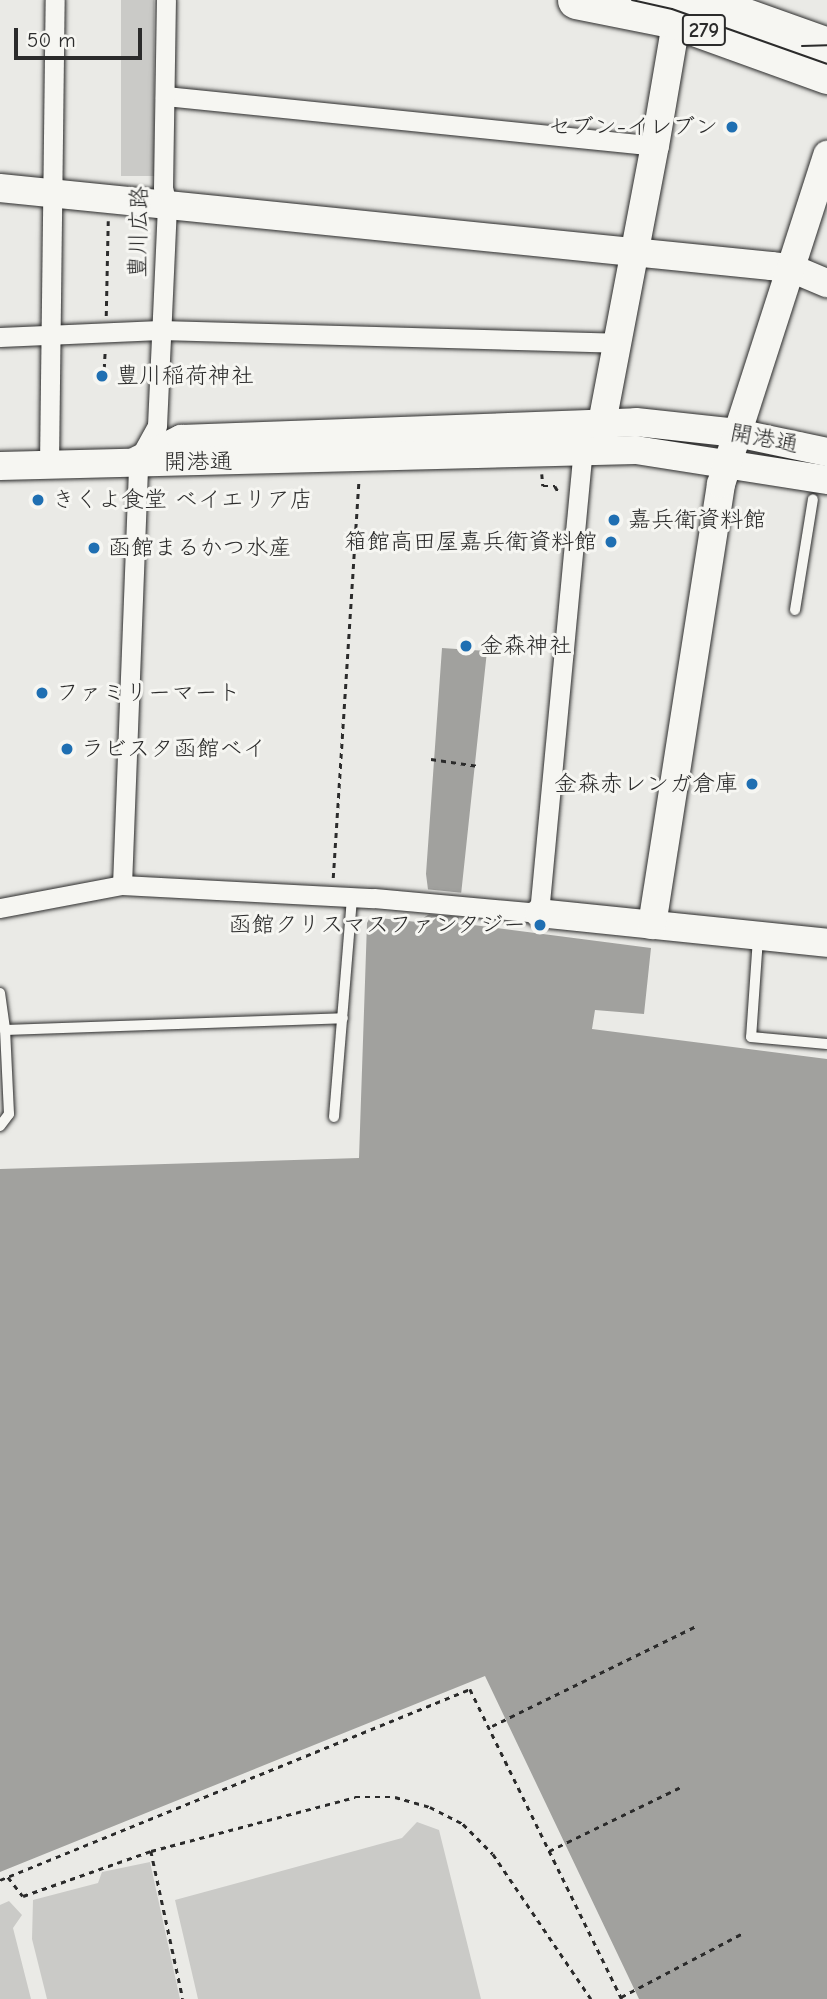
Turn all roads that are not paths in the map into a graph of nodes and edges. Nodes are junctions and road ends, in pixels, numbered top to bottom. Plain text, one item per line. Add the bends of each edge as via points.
1 (55, 0) edge
2 (166, 0) edge
3 (576, 0) edge
4 (682, 7) edge
5 (827, 46) edge
6 (827, 75) edge
7 (165, 96) junction
8 (655, 146) junction
9 (827, 155) edge
10 (0, 188) edge
11 (52, 193) junction
12 (167, 205) junction
13 (634, 253) junction
14 (791, 268) junction
15 (827, 283) edge
16 (160, 330) junction
17 (50, 334) junction
18 (0, 337) edge
19 (617, 343) junction
20 (602, 424) junction
21 (737, 433) junction
22 (583, 450) junction
23 (827, 452) edge
24 (138, 460) junction
25 (728, 461) junction
26 (48, 464) junction
27 (0, 466) edge
28 (820, 489) edge
29 (795, 610) dead end
30 (122, 885) junction
31 (356, 898) junction
32 (0, 908) edge
33 (526, 911) junction
34 (652, 925) junction
35 (758, 934) junction
36 (827, 943) edge
37 (0, 993) edge
38 (343, 1018) junction
39 (5, 1030) junction
40 (827, 1044) edge
41 (334, 1117) dead end
42 (0, 1126) edge

1 - 11 street
2 - 7 street, 豊川広路
3 - 4 highway, 279
4 - 5 highway, 279
4 - 6 highway, 279
4 - 8 street
7 - 8 street
7 - 12 street, 豊川広路 via 163,188
8 - 13 street
9 - 14 street
10 - 11 street
11 - 12 street
11 - 17 street
12 - 13 street
12 - 16 street, 豊川広路
13 - 14 street
13 - 19 street
14 - 15 street
14 - 21 street
16 - 17 street
16 - 19 street
16 - 24 street, 豊川広路 via 157,426
17 - 18 street
17 - 26 street
19 - 20 street
20 - 21 street, 開港通 via 636,422
20 - 22 street
20 - 24 street, 開港通 via 181,439
21 - 23 street, 開港通
21 - 25 street
22 - 24 street, 開港通 via 177,464
22 - 25 street, 開港通 via 636,450
22 - 33 street
24 - 26 street
24 - 30 street
25 - 28 street, 開港通
25 - 34 street via 693,649
26 - 27 street
28 - 29 lane
30 - 31 street
30 - 32 street
31 - 33 street
31 - 38 lane
33 - 34 street
34 - 35 street
35 - 36 street
35 - 40 lane via 751,1037
37 - 39 lane
38 - 39 lane
38 - 41 lane
39 - 42 lane via 9,1114

